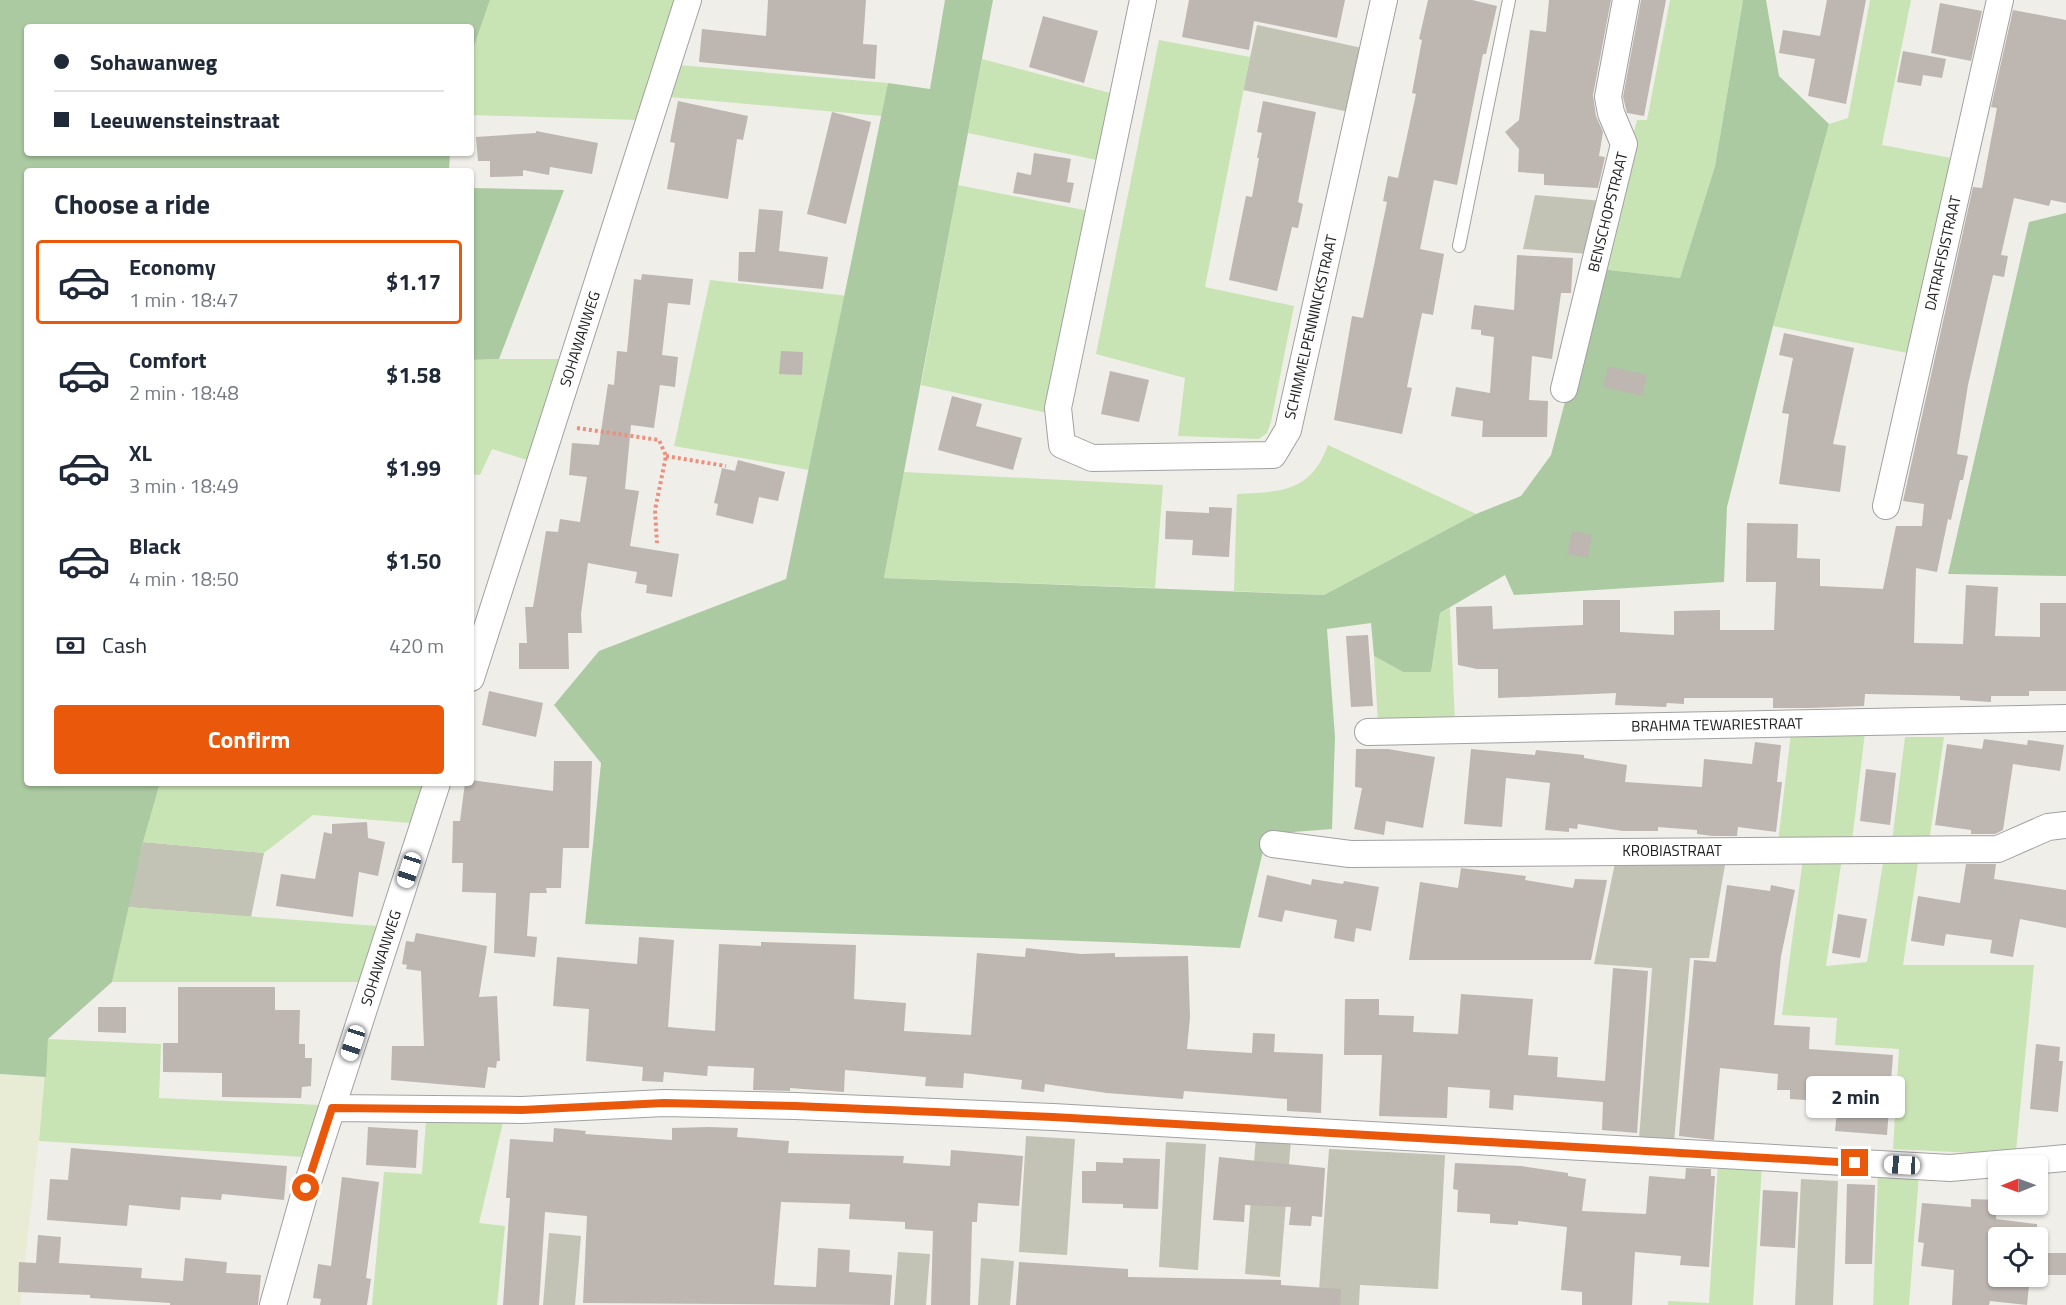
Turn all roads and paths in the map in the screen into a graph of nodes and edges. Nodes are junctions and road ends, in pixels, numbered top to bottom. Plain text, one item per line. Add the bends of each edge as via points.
1 (688, 0) edge
2 (1143, 0) edge
3 (1384, 0) edge
4 (1509, 0) edge
5 (1626, 0) edge
6 (2000, 0) edge
7 (1459, 246) dead end
8 (1564, 389) dead end
9 (553, 424) junction
10 (666, 456) junction
11 (726, 466) dead end
12 (1886, 506) dead end
13 (657, 543) dead end
14 (474, 669) edge
15 (2066, 718) edge
16 (1368, 732) dead end
17 (436, 786) edge
18 (2066, 825) edge
19 (1273, 844) dead end
20 (332, 1108) junction
21 (2066, 1158) edge
22 (273, 1305) edge

1 - 9 street, SOHAWANWEG
2 - 3 street, SCHIMMELPENNINCKSTRAAT via 1058,408 1062,445 1092,458 1273,455 1287,430
4 - 7 lane
5 - 8 street, BENSCHOPSTRAAT via 1608,97 1624,144
6 - 12 street, DATRAFISISTRAAT
9 - 10 path via 658,441
9 - 14 street, SOHAWANWEG
10 - 11 path
10 - 13 path via 655,510
15 - 16 street, BRAHMA TEWARIESTRAAT
17 - 20 street, SOHAWANWEG
18 - 19 street, KROBIASTRAAT via 2048,827 1998,849 1350,854
20 - 21 street via 522,1110 664,1103 795,1106 1950,1168
20 - 22 street, SOHAWANWEG

